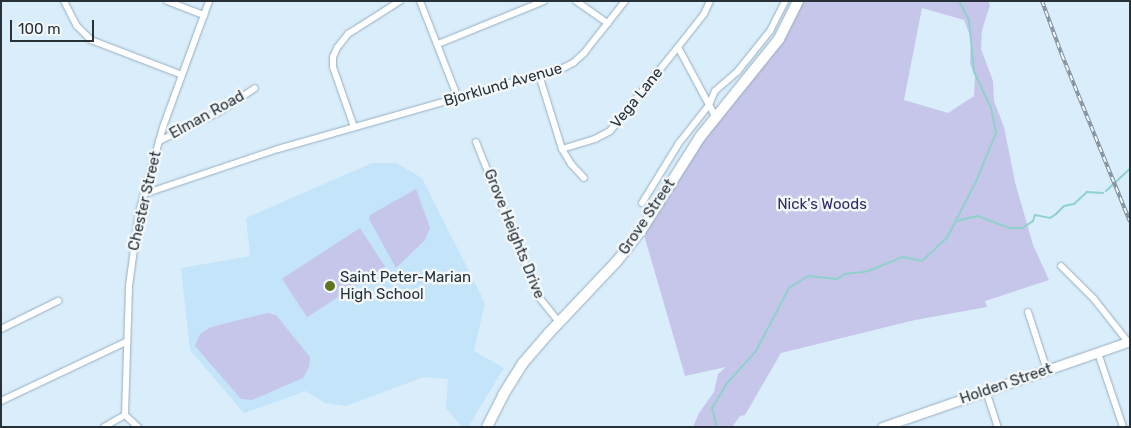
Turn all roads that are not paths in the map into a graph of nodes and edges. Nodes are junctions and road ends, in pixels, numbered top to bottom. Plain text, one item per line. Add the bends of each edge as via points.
1 (64, 1) edge
2 (167, 1) edge
3 (209, 1) edge
4 (400, 1) edge
5 (420, 1) edge
6 (544, 1) edge
7 (576, 1) edge
8 (625, 1) edge
9 (710, 1) edge
10 (785, 1) edge
11 (798, 1) edge
12 (204, 15) junction
13 (608, 23) junction
14 (438, 44) junction
15 (678, 47) junction
16 (182, 74) junction
17 (540, 75) junction
18 (255, 88) dead end
19 (458, 98) junction
20 (709, 105) junction
21 (715, 116) junction
22 (354, 127) junction
23 (159, 141) junction
24 (476, 142) dead end
25 (562, 150) junction
26 (584, 178) dead end
27 (144, 194) junction
28 (642, 203) dead end
29 (1061, 266) dead end
30 (58, 300) dead end
31 (1028, 312) dead end
32 (559, 322) junction
33 (1, 329) edge
34 (126, 342) junction
35 (1129, 342) edge
36 (1098, 353) junction
37 (1047, 370) junction
38 (986, 391) junction
39 (1, 401) edge
40 (125, 415) junction
41 (104, 427) edge
42 (138, 427) edge
43 (487, 427) edge
44 (882, 427) edge
45 (998, 427) edge
46 (1123, 427) edge

1 - 16 street via 77,26 91,40
2 - 12 street
3 - 12 street, Chester Street
4 - 22 street via 348,34 336,48 334,67
5 - 14 street
6 - 14 street
7 - 13 street
8 - 13 street, Bjorklund Avenue
9 - 15 street, Vega Lane
10 - 20 street via 770,31 737,72 715,91
11 - 21 main road, Grove Street via 779,39
12 - 16 street, Chester Street
13 - 17 street, Bjorklund Avenue via 573,64
14 - 19 street
15 - 20 street
15 - 25 street, Vega Lane via 610,131
16 - 23 street, Chester Street
17 - 19 street, Bjorklund Avenue
17 - 25 street
18 - 23 street, Elman Road via 219,112
19 - 22 street, Bjorklund Avenue
20 - 21 street
20 - 28 street via 679,143
21 - 32 main road, Grove Street via 640,232 617,262
22 - 27 street, Bjorklund Avenue
23 - 27 street, Chester Street
24 - 32 street, Grove Heights Drive via 538,296
25 - 26 street
27 - 34 street, Chester Street via 131,261
29 - 35 street via 1094,299
30 - 33 street
31 - 37 street
32 - 43 main road, Grove Street via 516,373
34 - 39 street
34 - 40 street, Chester Street
35 - 36 main road, Holden Street
36 - 37 main road, Holden Street
36 - 46 street
37 - 38 main road, Holden Street
38 - 44 main road, Holden Street
38 - 45 street
40 - 41 street
40 - 42 street

